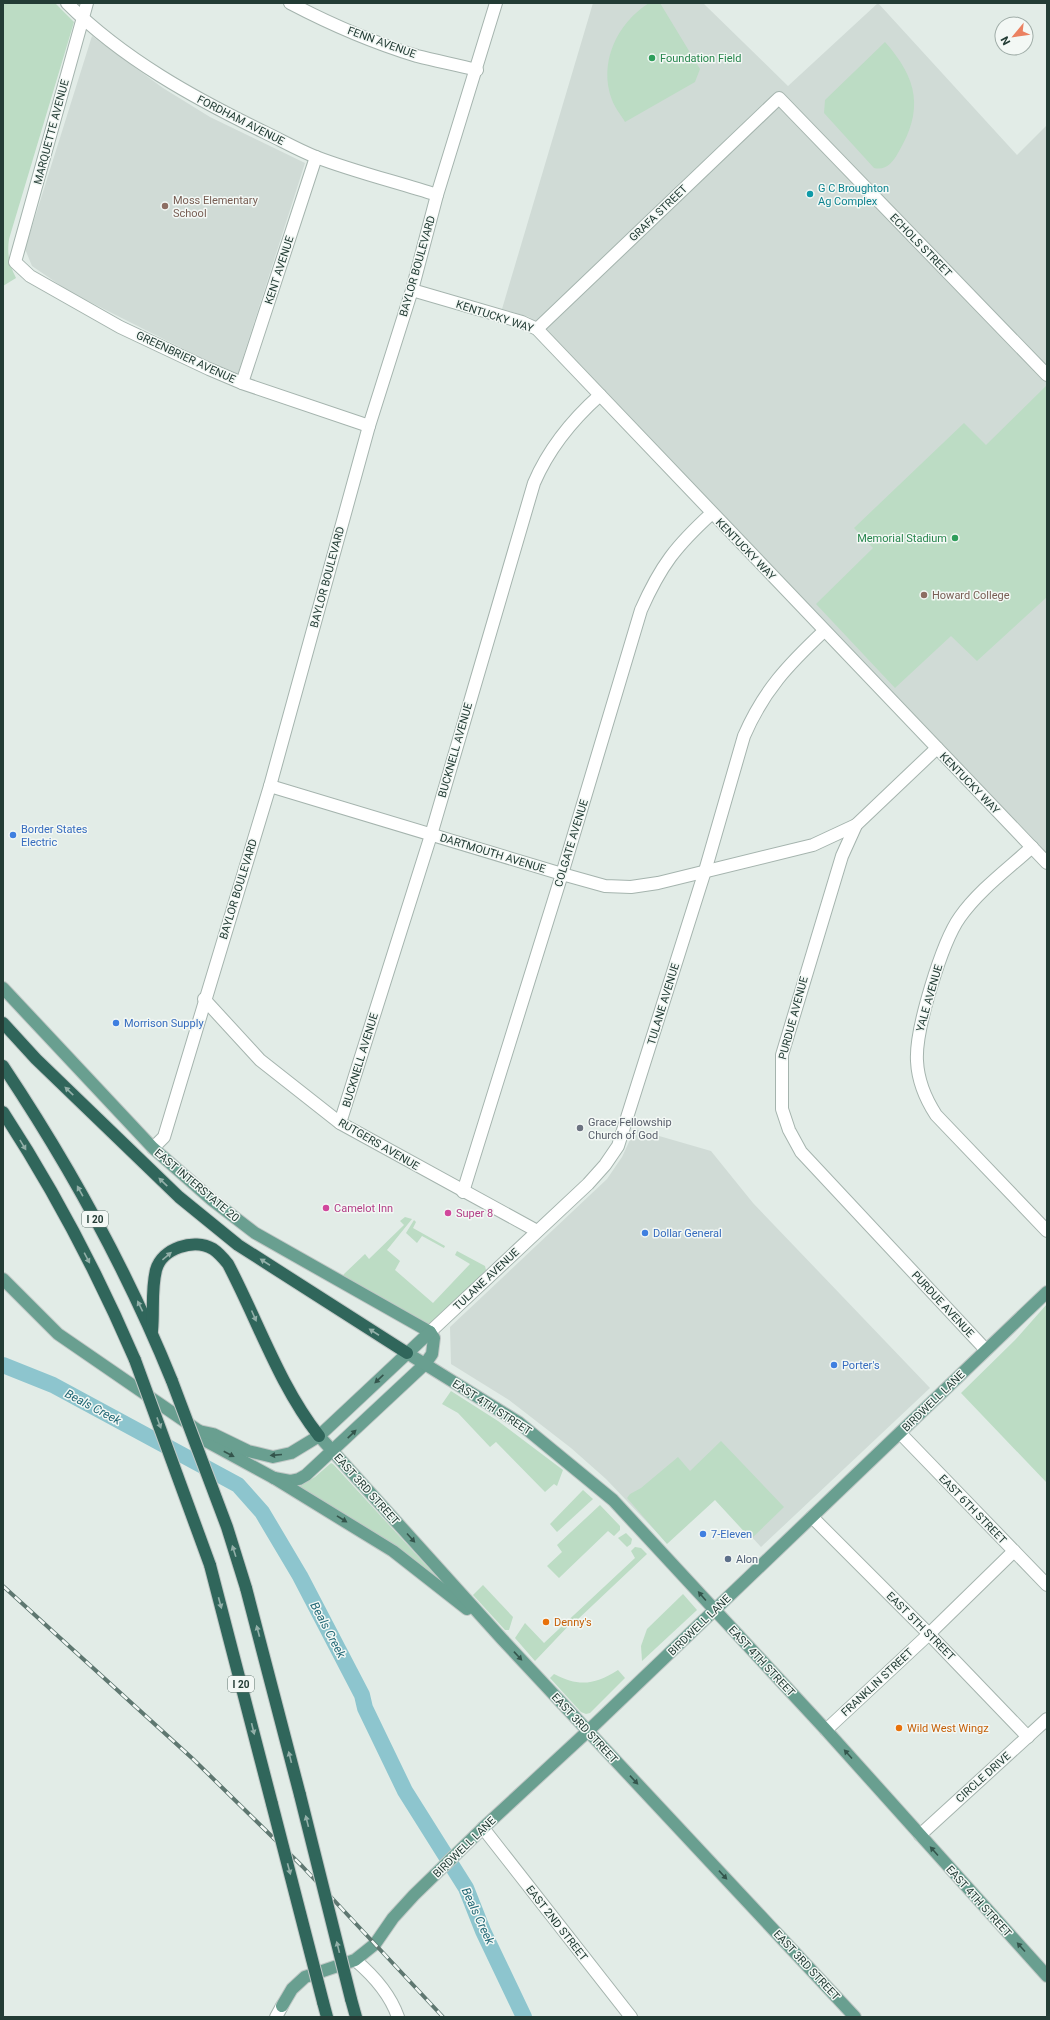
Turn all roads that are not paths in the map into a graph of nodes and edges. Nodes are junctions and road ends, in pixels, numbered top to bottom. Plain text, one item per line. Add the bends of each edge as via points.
1 (67, 3) edge
2 (87, 3) edge
3 (290, 3) edge
4 (496, 3) edge
5 (82, 18) junction
6 (477, 70) junction
7 (779, 98) joint
8 (316, 157) junction
9 (437, 195) junction
10 (15, 262) joint
11 (412, 290) junction
12 (537, 328) junction
13 (1047, 375) edge
14 (242, 383) junction
15 (600, 395) junction
16 (369, 426) junction
17 (712, 513) junction
18 (824, 631) junction
19 (938, 748) junction
20 (270, 786) junction
21 (856, 825) junction
22 (431, 835) junction
23 (1032, 847) junction
24 (1045, 858) edge
25 (705, 871) junction
26 (562, 874) junction
27 (3, 988) edge
28 (204, 999) junction
29 (3, 1023) edge
30 (3, 1066) edge
31 (3, 1112) edge
32 (340, 1123) junction
33 (153, 1148) junction
34 (463, 1192) junction
35 (536, 1231) junction
36 (1047, 1231) edge
37 (3, 1279) edge
38 (1047, 1292) edge
39 (152, 1332) junction
40 (430, 1332) junction
41 (986, 1350) junction
42 (407, 1353) junction
43 (425, 1364) junction
44 (199, 1431) junction
45 (900, 1433) junction
46 (319, 1436) junction
47 (333, 1452) junction
48 (274, 1478) junction
49 (812, 1517) junction
50 (1014, 1551) junction
51 (1047, 1585) edge
52 (714, 1610) junction
53 (492, 1628) junction
54 (929, 1634) junction
55 (1047, 1719) edge
56 (826, 1730) junction
57 (588, 1731) junction
58 (1028, 1737) junction
59 (483, 1828) junction
60 (920, 1835) junction
61 (355, 1960) junction
62 (1047, 1976) edge
63 (284, 2011) edge
64 (276, 2017) edge
65 (327, 2017) edge
66 (356, 2017) edge
67 (398, 2017) edge
68 (631, 2017) edge
69 (855, 2017) edge

1 - 5 street, FORDHAM AVENUE
2 - 5 street, MARQUETTE AVENUE
3 - 6 street, FENN AVENUE via 313,15 409,53
4 - 6 street, BAYLOR BOULEVARD
5 - 8 street, FORDHAM AVENUE via 181,89
5 - 10 street, MARQUETTE AVENUE
6 - 9 street, BAYLOR BOULEVARD
7 - 12 street, GRAFA STREET
7 - 13 street, ECHOLS STREET
8 - 9 street, FORDHAM AVENUE
8 - 14 street, KENT AVENUE
9 - 11 street, BAYLOR BOULEVARD
10 - 14 street, GREENBRIER AVENUE via 30,276 120,327
11 - 12 street, KENTUCKY WAY
11 - 16 street, BAYLOR BOULEVARD
12 - 15 street, KENTUCKY WAY
14 - 16 street, GREENBRIER AVENUE
15 - 17 street, KENTUCKY WAY
15 - 22 street, BUCKNELL AVENUE via 559,437 534,483
16 - 20 street, BAYLOR BOULEVARD
17 - 18 street, KENTUCKY WAY
17 - 26 street, COLGATE AVENUE via 686,536 668,557 641,610
18 - 19 street, KENTUCKY WAY
18 - 25 street, TULANE AVENUE via 775,681 752,718 744,736
19 - 21 street, PURDUE AVENUE
19 - 23 street, KENTUCKY WAY
20 - 22 street, DARTMOUTH AVENUE
20 - 28 street, BAYLOR BOULEVARD
21 - 25 street, DARTMOUTH AVENUE via 813,845
21 - 41 street, PURDUE AVENUE via 842,856 782,1055 782,1109 788,1130 801,1152
22 - 26 street, DARTMOUTH AVENUE
22 - 32 street, BUCKNELL AVENUE
23 - 24 street, KENTUCKY WAY
23 - 36 street, YALE AVENUE via 973,901 959,917 947,938 918,1034 917,1061 920,1084 936,1115
25 - 26 street, DARTMOUTH AVENUE via 631,887 605,886
25 - 35 street, TULANE AVENUE via 618,1146 588,1184
26 - 34 street, COLGATE AVENUE
27 - 33 main road, EAST INTERSTATE 20
28 - 32 street, RUTGERS AVENUE via 260,1060
28 - 33 street, BAYLOR BOULEVARD via 164,1137
42 -> 29 highway via 238,1245 179,1197 36,1059
39 -> 30 highway, I 20 via 73,1178
31 -> 65 highway, I 20, bridge via 52,1193 96,1276 135,1360 210,1565
32 - 34 street, RUTGERS AVENUE
33 - 40 main road, EAST INTERSTATE 20 via 212,1200 255,1233
34 - 35 street, RUTGERS AVENUE
35 - 40 street, TULANE AVENUE
37 - 44 main road via 58,1334
38 - 41 main road, BIRDWELL LANE
39 -> 46 highway via 153,1285 160,1262 166,1255 184,1246 202,1245 213,1249 228,1264 287,1384 309,1424
66 -> 39 highway, I 20, bridge via 246,1588 227,1527
40 - 42 main road, TULANE AVENUE
40 - 43 main road via 434,1338 432,1354
41 - 45 main road, BIRDWELL LANE
42 - 43 main road, EAST 4TH STREET
42 -> 46 main road, TULANE AVENUE
47 -> 43 main road
52 -> 43 main road, EAST 4TH STREET via 613,1500 518,1422
46 -> 44 main road, TULANE AVENUE via 291,1453 273,1457 248,1452 213,1434
44 -> 48 main road via 206,1441
45 - 49 main road, BIRDWELL LANE
45 - 50 street, EAST 6TH STREET
46 - 47 main road, EAST 3RD STREET
47 - 48 main road via 299,1479 290,1481
47 -> 53 main road, EAST 3RD STREET
48 -> 53 main road via 393,1551
49 - 52 main road, BIRDWELL LANE
49 - 54 street, EAST 5TH STREET
50 - 51 street, EAST 6TH STREET
50 - 54 street, FRANKLIN STREET
52 - 56 main road, EAST 4TH STREET
52 - 57 main road, BIRDWELL LANE
53 -> 57 main road, EAST 3RD STREET
54 - 56 street, FRANKLIN STREET
54 - 58 street, EAST 5TH STREET
55 - 58 street, CIRCLE DRIVE
60 -> 56 main road, EAST 4TH STREET
57 - 59 main road, BIRDWELL LANE
57 -> 69 main road, EAST 3RD STREET
58 - 60 street, CIRCLE DRIVE
59 - 61 main road, BIRDWELL LANE via 433,1876 394,1918 375,1944
59 - 68 street, EAST 2ND STREET
62 -> 60 main road, EAST 4TH STREET
61 - 63 main road, BIRDWELL LANE via 305,1977 292,1989
61 - 67 street via 373,1975 394,2005
63 - 64 street

